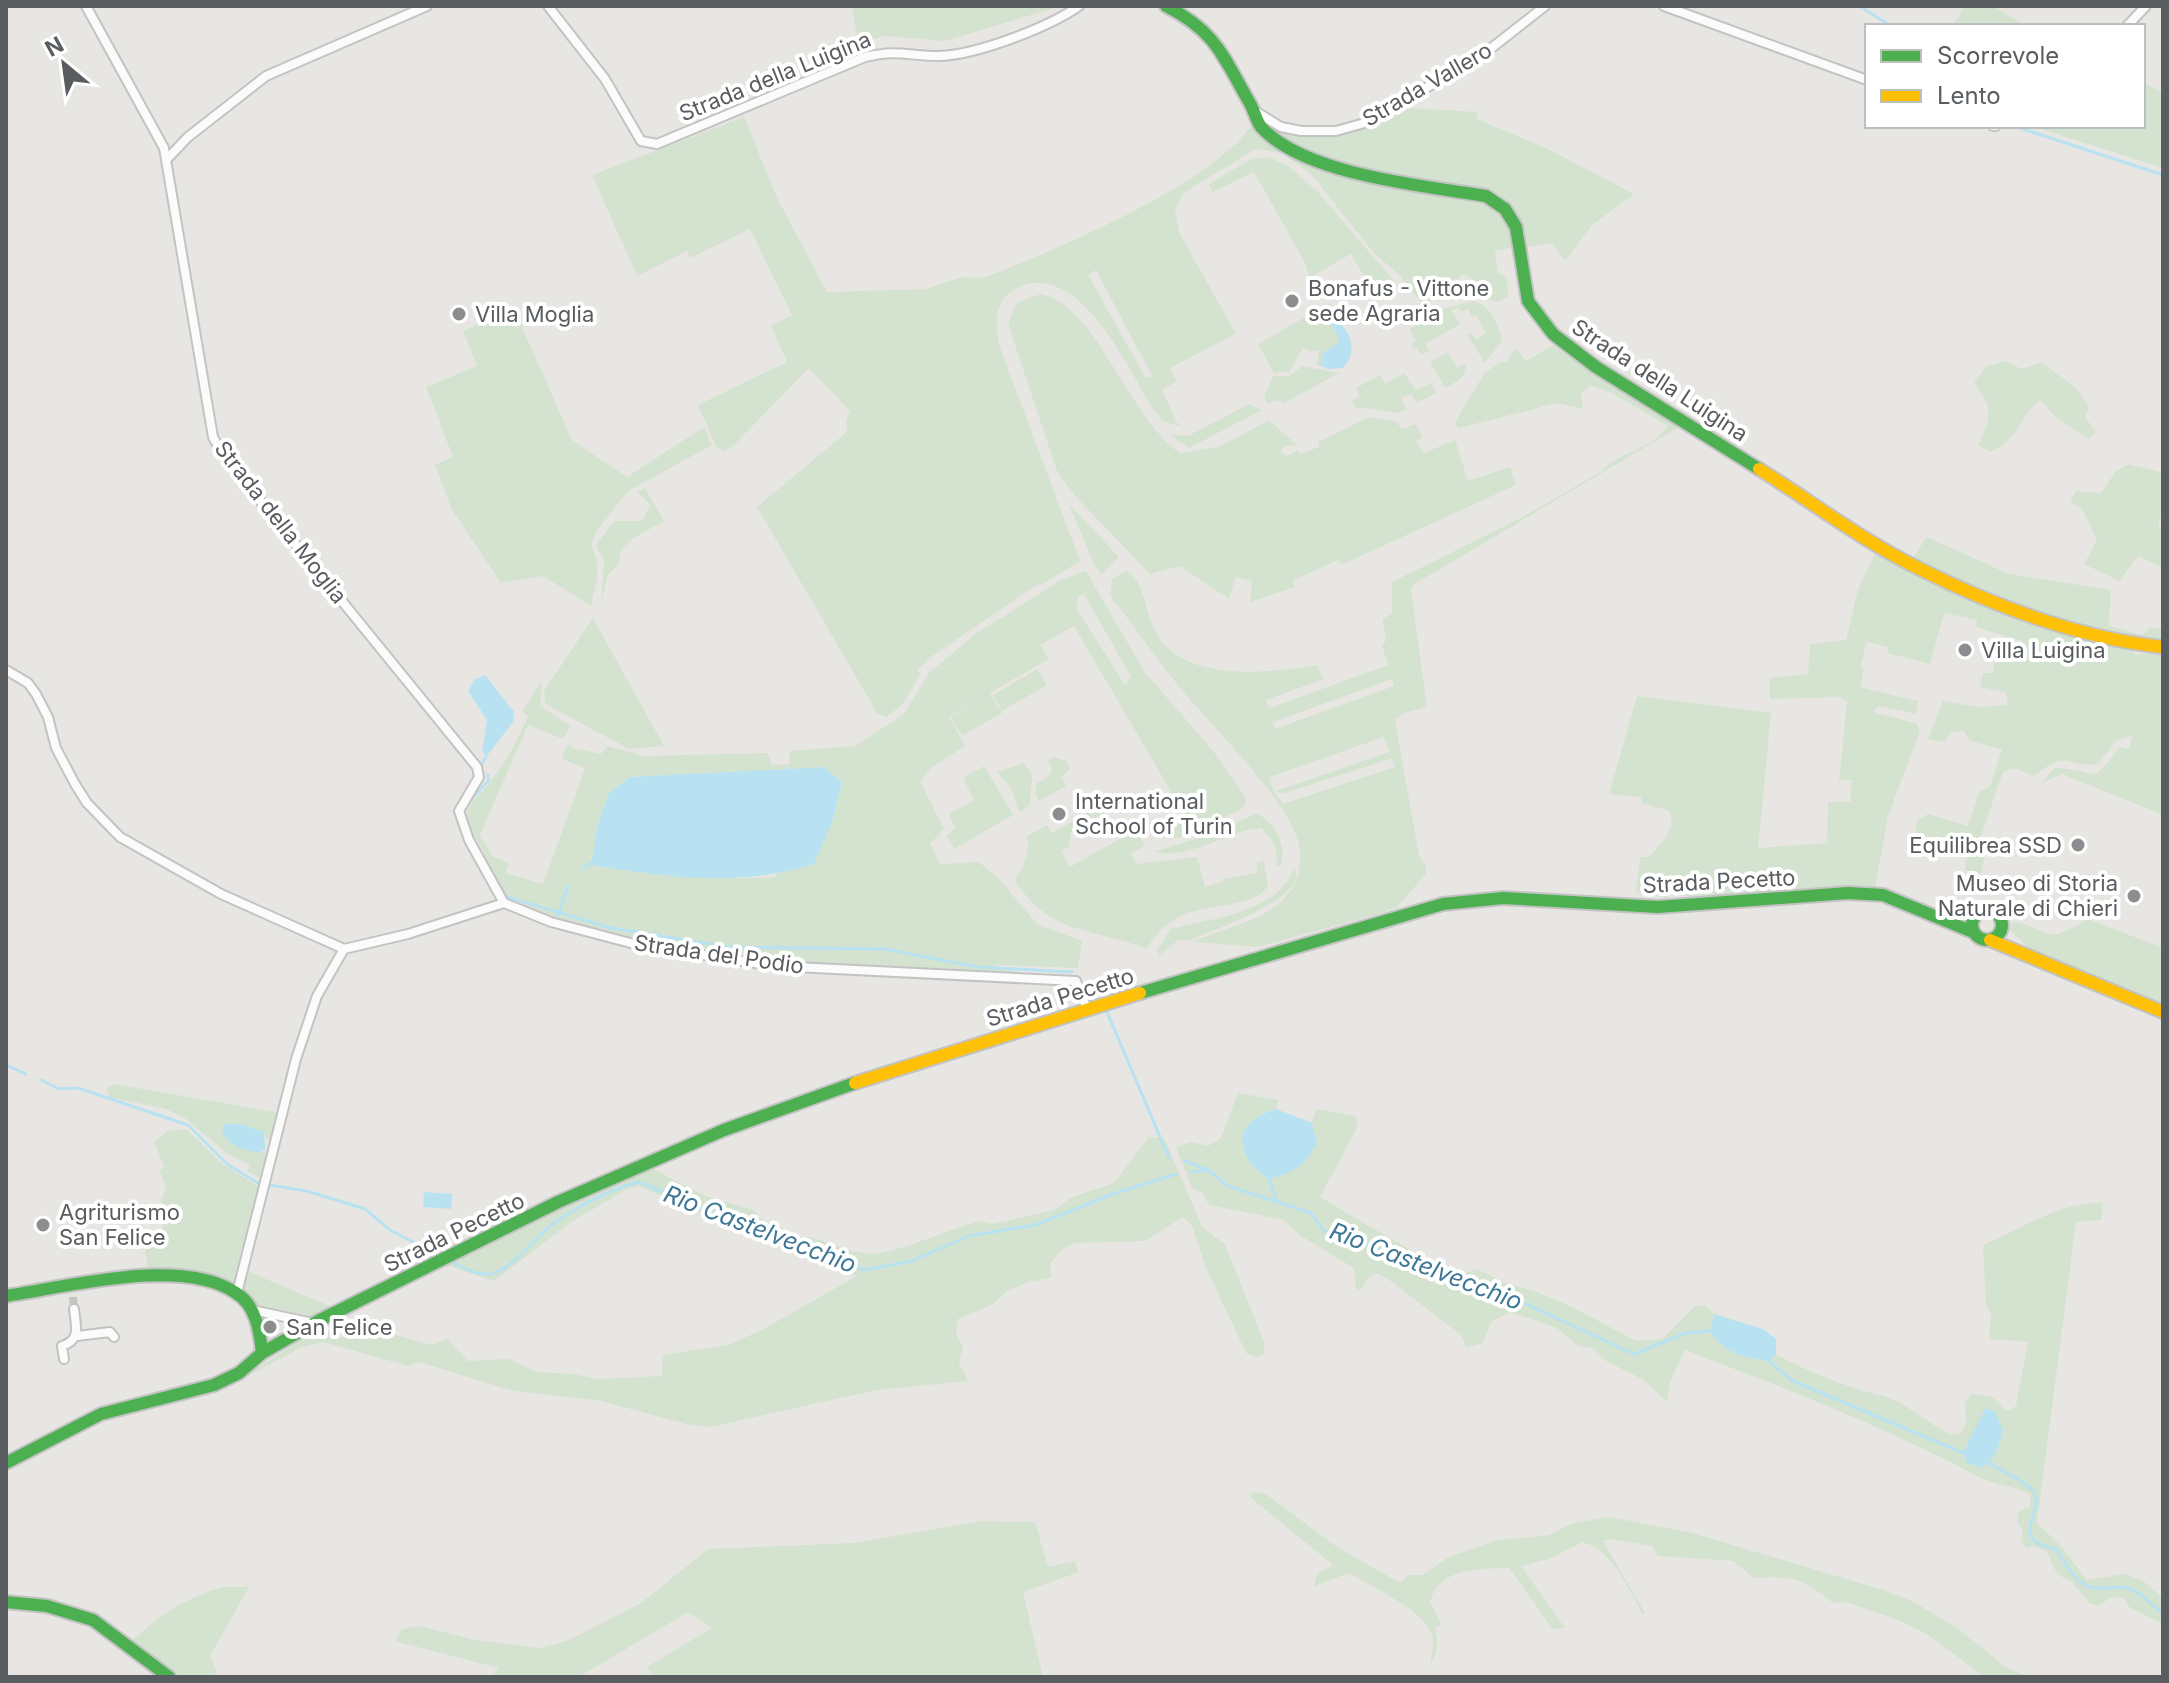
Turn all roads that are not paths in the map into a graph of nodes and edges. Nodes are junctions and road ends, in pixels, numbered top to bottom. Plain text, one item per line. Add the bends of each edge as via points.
1 (86, 6) edge
2 (427, 6) edge
3 (548, 6) edge
4 (1079, 6) edge
5 (1166, 6) edge
6 (1545, 6) edge
7 (1664, 6) edge
8 (2146, 6) edge
9 (2129, 24) edge
10 (1865, 79) edge
11 (1255, 111) junction
12 (167, 159) junction
13 (2163, 647) edge
14 (6, 670) edge
15 (504, 903) junction
16 (1976, 915) junction
17 (1937, 916) junction
18 (2002, 926) junction
19 (1973, 932) junction
20 (1990, 940) junction
21 (344, 949) junction
22 (2031, 957) junction
23 (1087, 1009) junction
24 (2163, 1012) edge
25 (237, 1293) junction
26 (6, 1296) edge
27 (74, 1309) tunnel mouth
28 (252, 1310) junction
29 (313, 1323) junction
30 (77, 1336) junction
31 (114, 1337) dead end
32 (262, 1353) junction
33 (64, 1359) dead end
34 (6, 1463) edge
35 (6, 1602) edge
36 (169, 1677) edge

1 - 12 street, Strada della Moglia
2 - 12 street via 266,76
3 - 4 street, Strada della Luigina via 605,79 641,141 657,144 865,57 901,51 949,54 1041,29
5 - 11 main road, Strada della Luigina via 1211,36
6 - 11 street, Strada Vallero via 1484,54 1368,122 1336,131 1301,131 1281,127
7 - 10 street
8 - 9 street
11 - 13 main road, Strada della Luigina via 1265,130 1335,170 1497,201 1520,241 1528,301 1553,334 1596,367 1794,488 1873,543 1919,569 2067,630
12 - 15 street, Strada della Moglia via 213,437 477,767 479,777 459,811
14 - 21 street via 36,694 69,775 120,837 221,894
15 - 21 street
15 - 23 street, Strada del Podio via 551,922 638,945 774,966 1076,981
16 - 17 main road, Strada Pecetto
16 - 18 main road, Strada Pecetto via 1993,911
16 - 19 main road
17 - 19 main road, Strada Pecetto
17 - 23 main road, Strada Pecetto via 1883,895 1848,893 1658,907 1470,900
18 - 20 main road
18 - 22 main road, Strada Pecetto
19 - 20 main road, Strada Pecetto
20 - 22 main road, Strada Pecetto
21 - 25 street via 317,996 296,1059
22 - 24 main road, Strada Pecetto
23 - 29 main road, Strada Pecetto via 818,1095 653,1158
25 - 26 main road via 181,1277
25 - 28 main road
27 - 30 street
28 - 29 street
28 - 32 main road
29 - 32 main road, Strada Pecetto
30 - 31 street via 110,1332
30 - 33 street via 62,1346
32 - 34 main road, Strada Pecetto via 214,1385 101,1414
35 - 36 main road via 47,1606 93,1620

